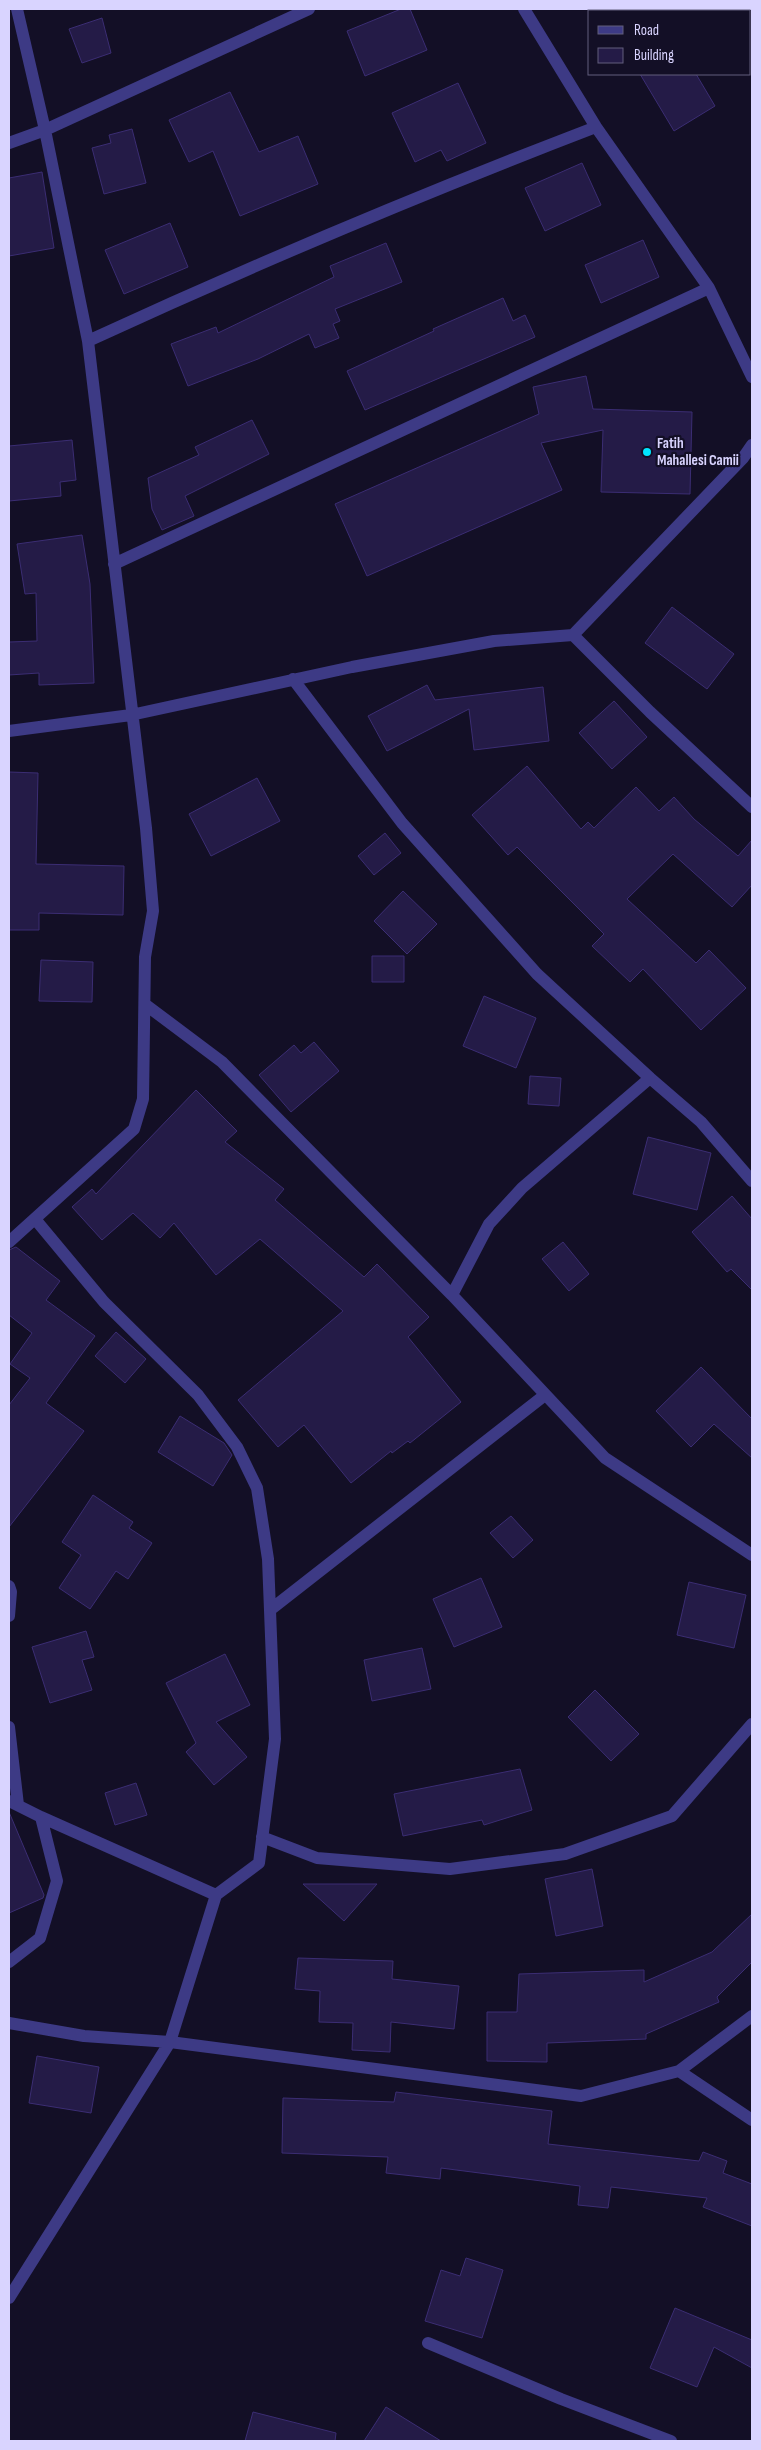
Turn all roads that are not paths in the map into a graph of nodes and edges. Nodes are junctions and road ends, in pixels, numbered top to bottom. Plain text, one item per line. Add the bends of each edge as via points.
1 (17, 9) edge
2 (310, 9) edge
3 (524, 9) edge
4 (596, 127) junction
5 (46, 130) junction
6 (9, 143) edge
7 (709, 288) junction
8 (88, 341) junction
9 (752, 377) edge
10 (752, 445) edge
11 (114, 564) junction
12 (573, 635) junction
13 (293, 679) junction
14 (131, 715) junction
15 (9, 731) edge
16 (752, 807) edge
17 (146, 1005) junction
18 (650, 1078) junction
19 (752, 1180) edge
20 (35, 1219) junction
21 (9, 1242) edge
22 (452, 1295) junction
23 (545, 1394) junction
24 (752, 1556) edge
25 (9, 1586) edge
26 (270, 1610) junction
27 (9, 1616) edge
28 (752, 1724) edge
29 (9, 1727) edge
30 (13, 1803) edge
31 (41, 1817) junction
32 (262, 1837) junction
33 (216, 1895) junction
34 (9, 1962) edge
35 (752, 2016) edge
36 (9, 2024) edge
37 (170, 2042) junction
38 (679, 2071) junction
39 (752, 2120) edge
40 (9, 2298) edge
41 (428, 2343) dead end
42 (671, 2441) edge

1 - 5 street
2 - 5 street
3 - 4 street
4 - 7 street
4 - 8 street via 466,176
5 - 6 street
5 - 8 street
7 - 9 street
7 - 11 street
8 - 11 street
10 - 12 street
11 - 14 street
12 - 13 street via 494,641
12 - 16 street
13 - 14 street
13 - 18 street via 402,823 537,974
14 - 15 street
14 - 17 street via 153,912 145,957
17 - 20 street via 143,1099 134,1129
17 - 22 street via 222,1062
18 - 19 street via 701,1122
18 - 22 street via 522,1188 489,1224
20 - 21 street
20 - 26 street via 104,1302 198,1394 237,1447 257,1488 268,1560
22 - 23 street
23 - 24 street via 606,1458
23 - 26 street
25 - 27 street
26 - 32 street via 275,1739
28 - 32 street via 672,1816 565,1854 450,1869 317,1858
29 - 30 street
30 - 31 street
31 - 33 street
31 - 34 street via 57,1880 40,1938
32 - 33 street via 258,1863
33 - 37 street
35 - 38 street
36 - 37 street via 84,2036
37 - 38 street via 581,2096
37 - 40 street
38 - 39 street
41 - 42 street

